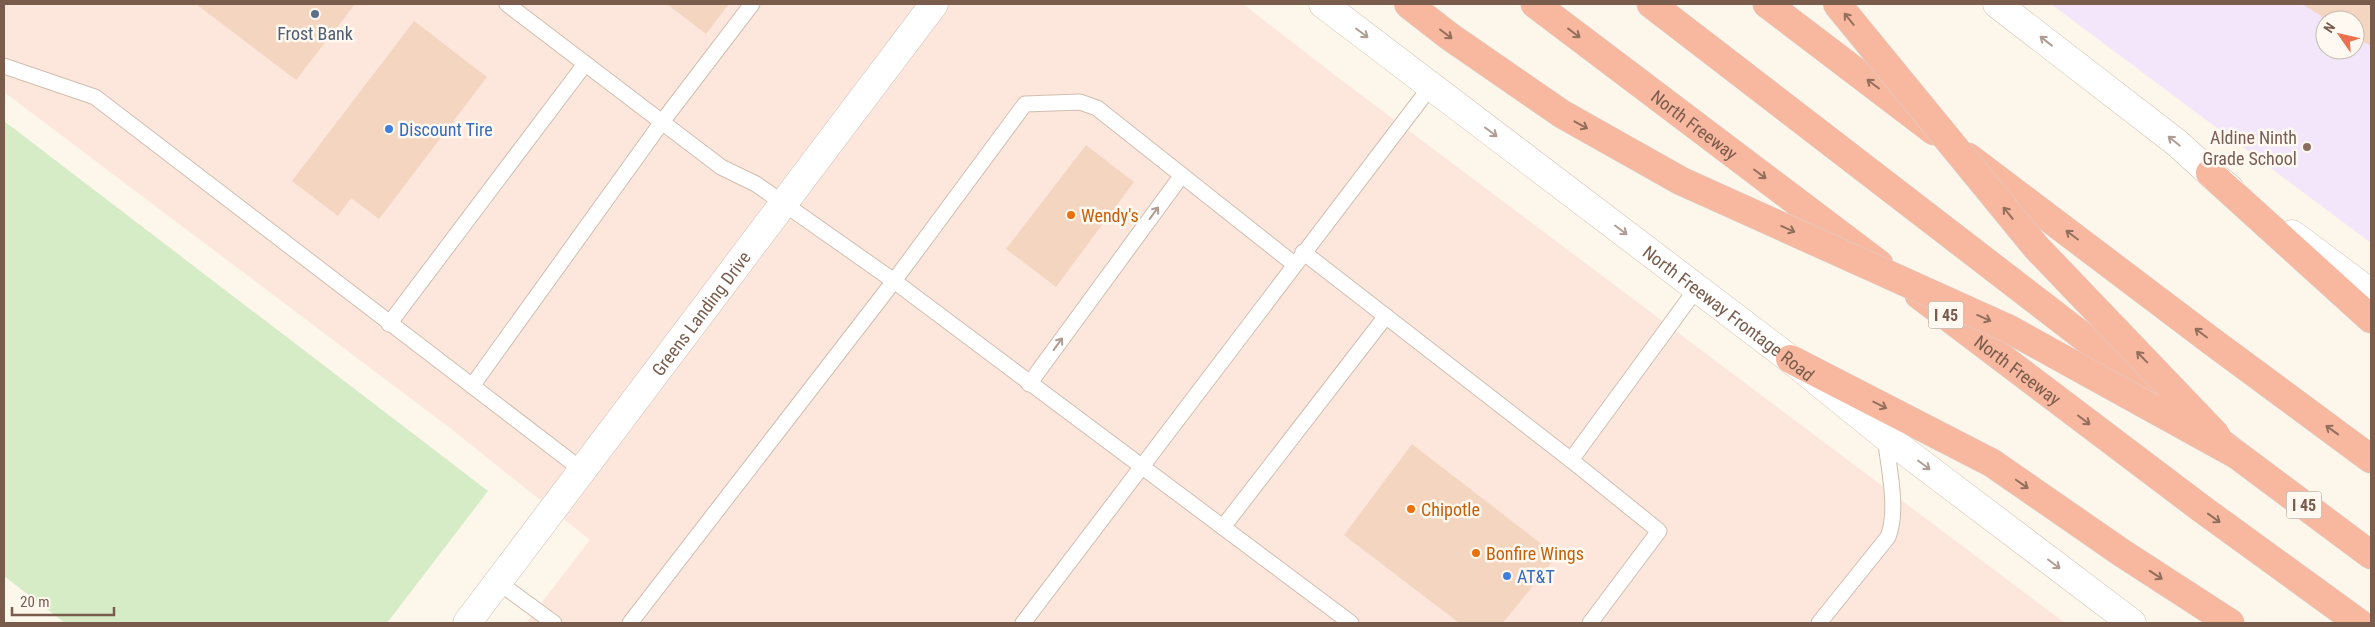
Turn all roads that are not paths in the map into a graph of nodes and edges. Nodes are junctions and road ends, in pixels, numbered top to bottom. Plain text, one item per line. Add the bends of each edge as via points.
1 (507, 4) edge
2 (752, 4) edge
3 (934, 4) edge
4 (1323, 4) edge
5 (1408, 4) edge
6 (1535, 4) edge
7 (1651, 4) edge
8 (1767, 4) edge
9 (1837, 4) edge
10 (1997, 4) edge
11 (585, 64) junction
12 (4, 66) edge
13 (1431, 86) junction
14 (662, 122) junction
15 (2210, 174) junction
16 (1182, 175) junction
17 (784, 203) junction
18 (1299, 258) junction
19 (894, 281) junction
20 (1697, 288) junction
21 (2371, 293) edge
22 (1386, 316) junction
23 (2371, 319) edge
24 (389, 324) junction
25 (1790, 359) junction
26 (1029, 384) junction
27 (472, 386) junction
28 (1885, 436) junction
29 (2236, 455) junction
30 (2371, 459) edge
31 (1571, 460) junction
32 (1141, 467) junction
33 (582, 470) junction
34 (1223, 527) junction
35 (2371, 554) edge
36 (498, 582) junction
37 (1826, 621) edge
38 (467, 623) edge
39 (554, 623) edge
40 (630, 623) edge
41 (1023, 623) edge
42 (1350, 623) edge
43 (1590, 623) edge
44 (2132, 623) edge
45 (2230, 623) edge
46 (2359, 623) edge

1 - 11 lane
2 - 14 lane
3 - 17 main road, Greens Landing Drive
4 -> 13 main road, North Freeway Frontage Road
5 -> 29 highway, bridge via 1562,114 1672,176 2009,329
6 -> 46 highway, North Freeway / I 45 via 2194,503
7 - 29 highway, I 45, bridge
30 -> 8 highway
29 -> 9 highway, bridge via 2036,247
15 -> 10 main road via 2177,142
11 - 14 lane
11 - 24 lane
12 - 24 lane via 95,97
13 - 18 lane
13 -> 20 main road, North Freeway Frontage Road
14 - 17 lane via 721,167 756,184
14 - 27 lane
15 - 21 main road
15 - 23 highway
16 - 18 lane
16 - 19 lane via 1097,108 1080,102 1025,104
26 -> 16 lane
17 - 19 lane
17 - 33 main road, Greens Landing Drive
18 - 22 lane
18 - 32 lane
19 - 26 lane
19 - 40 lane
20 - 25 main road, North Freeway Frontage Road
20 - 31 lane
22 - 31 lane
22 - 34 lane
24 - 27 lane
25 - 28 main road, North Freeway Frontage Road
25 -> 45 highway via 1992,463
26 - 32 lane
27 - 33 lane
28 - 37 lane via 1892,526 1888,537
28 -> 44 main road, North Freeway Frontage Road
29 - 35 highway, I 45
31 - 43 lane via 1659,531
32 - 34 lane
32 - 41 lane
33 - 36 main road, Greens Landing Drive
34 - 42 lane
36 - 38 main road, Greens Landing Drive
36 - 39 lane

